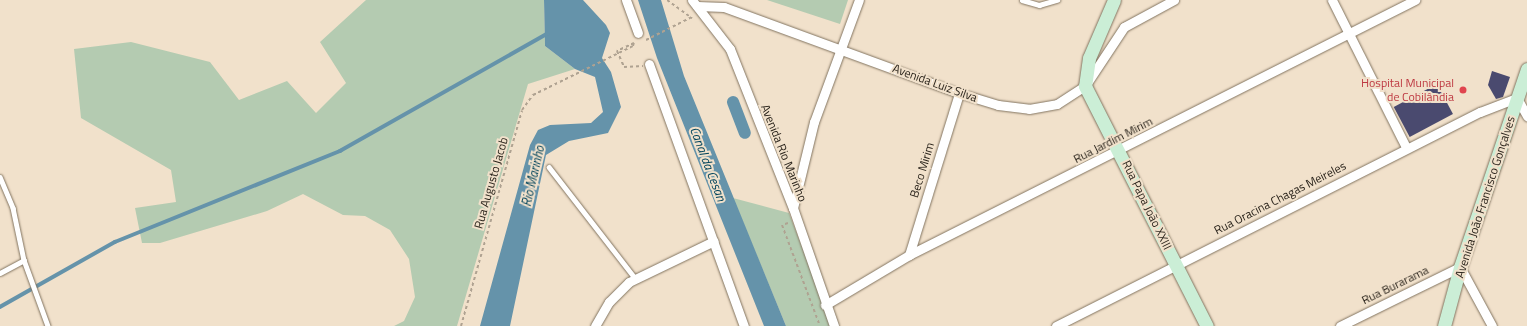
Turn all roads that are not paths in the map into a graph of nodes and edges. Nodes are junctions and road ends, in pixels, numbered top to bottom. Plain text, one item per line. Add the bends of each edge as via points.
1 (626, 0) edge
2 (859, 0) edge
3 (1022, 0) edge
4 (1057, 0) edge
5 (1114, 0) edge
6 (1174, 0) edge
7 (1332, 0) edge
8 (1416, 0) edge
9 (697, 6) edge
10 (638, 33) dead end
11 (1350, 34) junction
12 (844, 48) junction
13 (646, 65) road end
14 (1527, 69) edge
15 (1085, 86) junction
16 (959, 93) junction
17 (1517, 98) junction
18 (1527, 116) edge
19 (1406, 147) junction
20 (1120, 150) junction
21 (550, 167) dead end
22 (0, 177) edge
23 (790, 211) junction
24 (714, 241) junction
25 (909, 255) junction
26 (24, 260) junction
27 (1176, 264) junction
28 (1460, 267) junction
29 (0, 273) edge
30 (635, 278) junction
31 (825, 305) junction
32 (48, 326) edge
33 (595, 326) edge
34 (744, 326) edge
35 (834, 326) edge
36 (1056, 326) edge
37 (1207, 326) edge
38 (1340, 326) edge
39 (1444, 326) edge
40 (1492, 326) edge

1 - 10 street
2 - 12 street
3 - 4 lane via 1039,5
5 - 15 street via 1089,58
6 - 15 street via 1124,27
7 - 11 street
8 - 11 street, Rua Jardim Mirim
9 - 12 street, Avenida Luiz Silva via 724,7
9 - 23 street, Avenida Rio Marinho via 730,49
11 - 19 street
11 - 20 street, Rua Jardim Mirim
12 - 16 street, Avenida Luiz Silva
12 - 23 street via 814,122
13 - 24 street
14 - 17 street, Avenida João Francisco Gonçalves
15 - 16 street, Avenida Luiz Silva via 1057,104 1041,109 998,105
15 - 20 street, Rua Papa João XXIII
16 - 25 street, Beco Mirim
17 - 18 street
17 - 19 street, Rua Oracina Chagas Meireles via 1480,112
17 - 28 street, Avenida João Francisco Gonçalves
19 - 27 street, Rua Oracina Chagas Meireles
20 - 25 street, Rua Jardim Mirim
20 - 27 street, Rua Papa João XXIII
21 - 30 lane
22 - 26 lane via 13,208
23 - 31 street, Avenida Rio Marinho
24 - 30 street
24 - 34 street
25 - 31 street, Rua Jardim Mirim
26 - 29 lane
26 - 32 lane
27 - 36 street, Rua Oracina Chagas Meireles
27 - 37 street, Rua Papa João XXIII
28 - 38 street, Rua Burarama
28 - 39 street, Avenida João Francisco Gonçalves
28 - 40 street
30 - 33 street via 615,295
31 - 35 street, Avenida Rio Marinho

